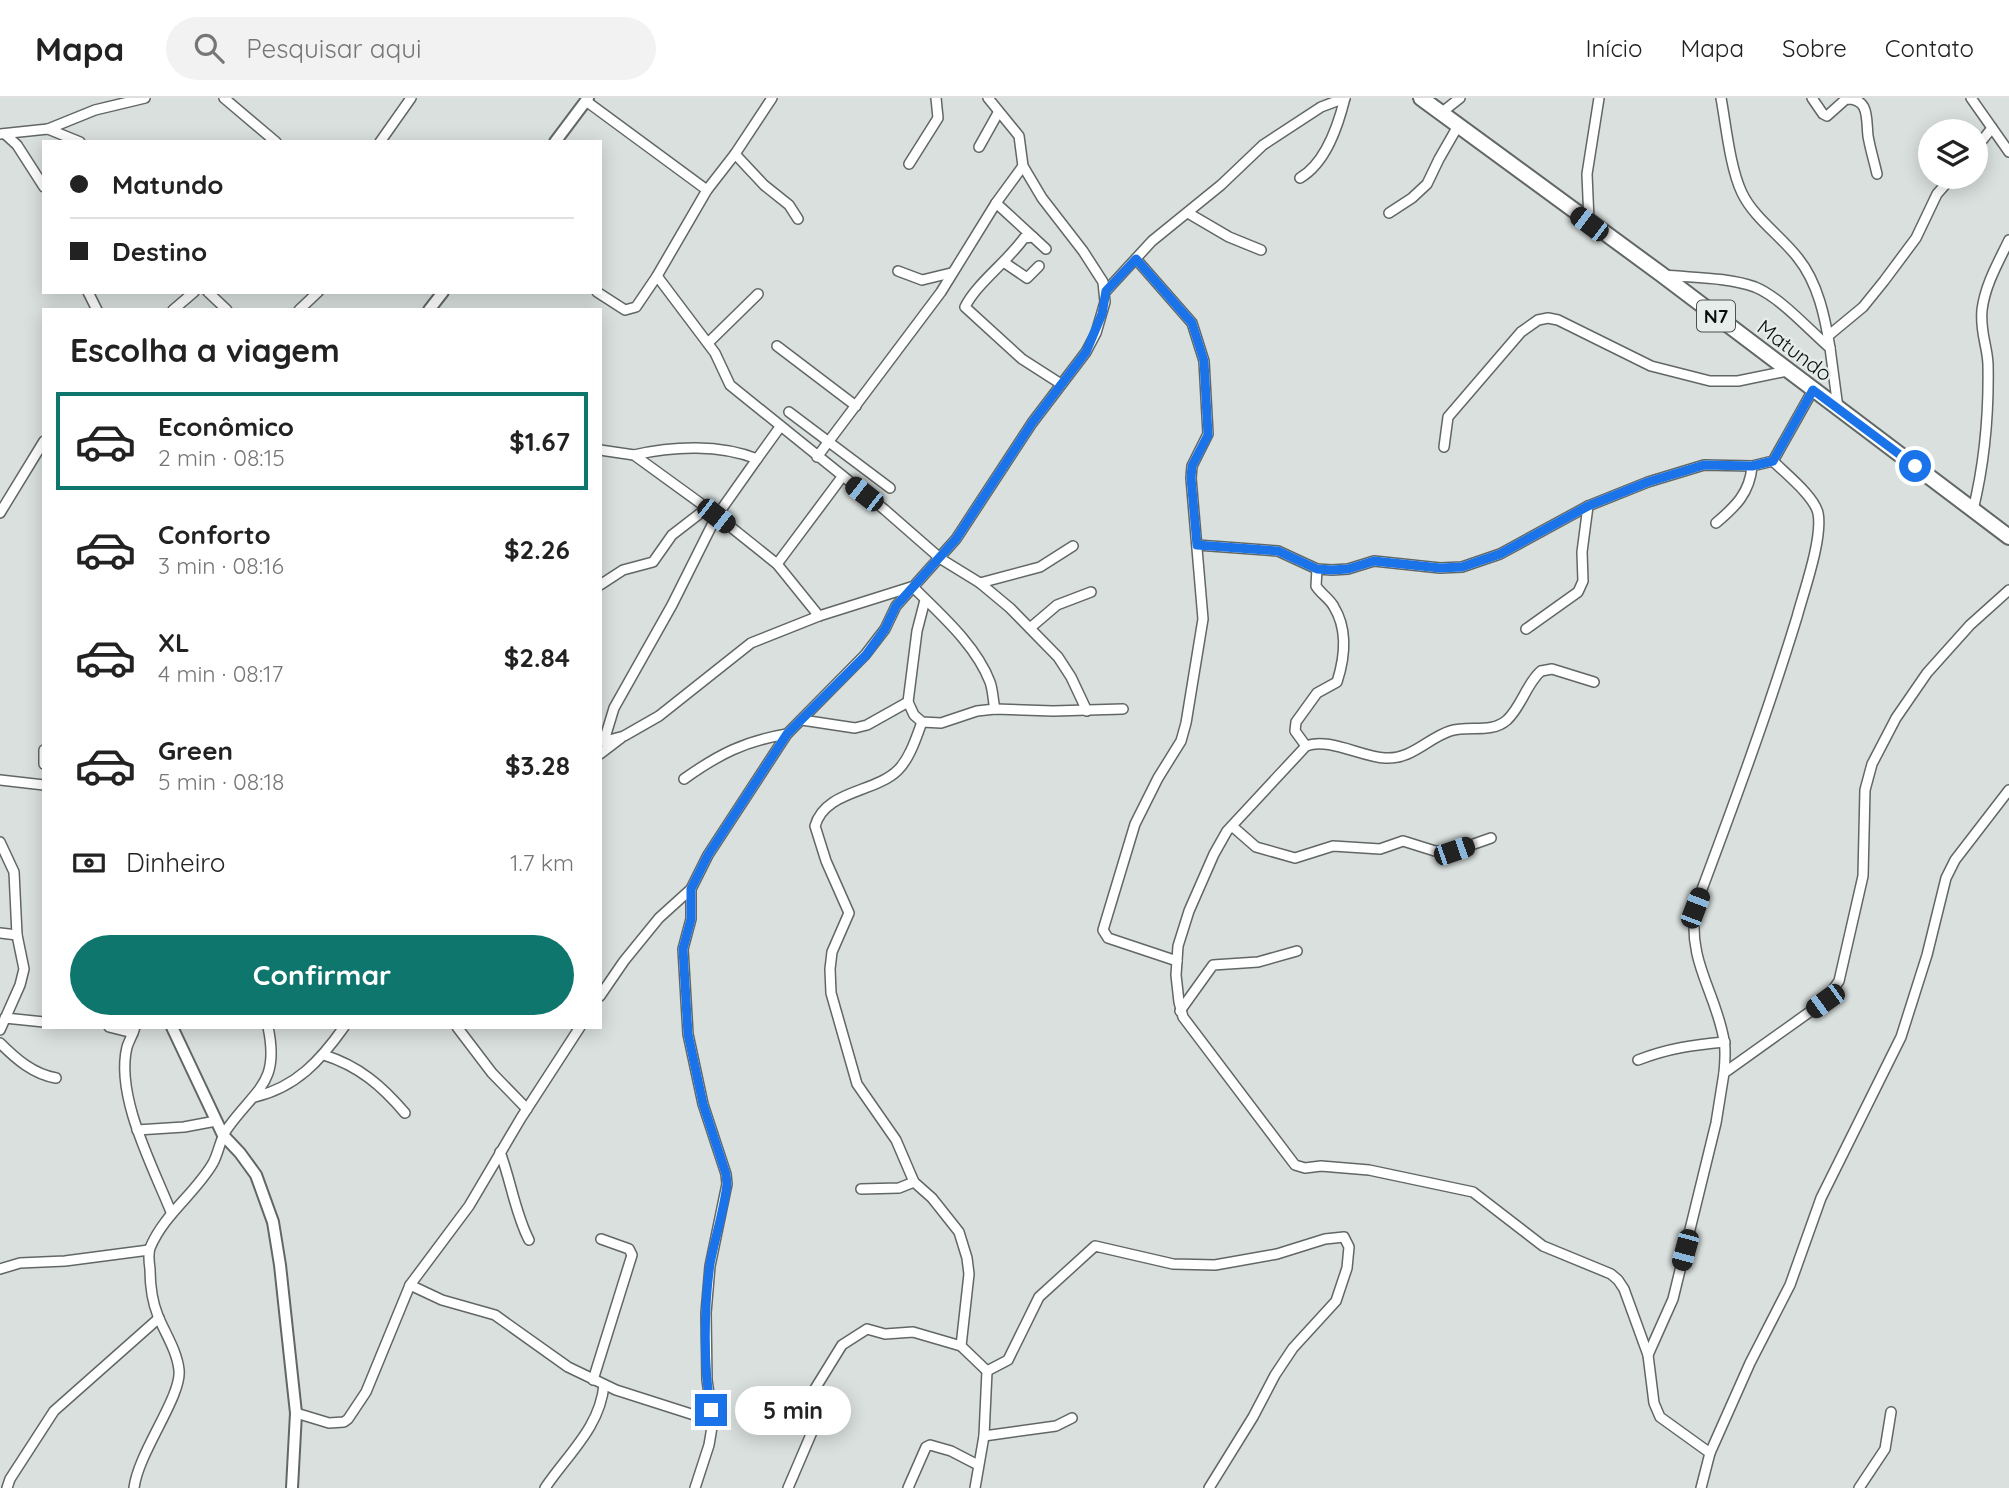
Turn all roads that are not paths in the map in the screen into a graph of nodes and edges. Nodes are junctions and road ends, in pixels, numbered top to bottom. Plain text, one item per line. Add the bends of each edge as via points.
1 (225, 98) edge
2 (411, 98) edge
3 (772, 98) edge
4 (936, 98) edge
5 (988, 98) edge
6 (1345, 98) edge
7 (1421, 98) edge
8 (1460, 98) edge
9 (1599, 98) edge
10 (1812, 98) edge
11 (1971, 98) edge
12 (140, 99) edge
13 (587, 99) edge
14 (1722, 99) edge
15 (998, 113) junction
16 (1441, 113) junction
17 (1458, 126) junction
18 (1992, 128) junction
19 (48, 129) junction
20 (1988, 133) edge
21 (3, 134) edge
22 (75, 140) edge
23 (274, 140) edge
24 (381, 140) edge
25 (556, 140) edge
26 (979, 148) dead end
27 (2009, 152) edge
28 (735, 154) junction
29 (909, 164) dead end
30 (1023, 166) junction
31 (1877, 174) dead end
32 (1300, 178) dead end
33 (42, 184) edge
34 (1941, 189) edge
35 (707, 190) junction
36 (996, 203) junction
37 (1188, 213) junction
38 (1389, 213) dead end
39 (799, 219) dead end
40 (1589, 224) junction
41 (1033, 237) junction
42 (2009, 240) edge
43 (1046, 249) dead end
44 (1262, 250) dead end
45 (1136, 259) junction
46 (1004, 263) junction
47 (1038, 266) dead end
48 (898, 271) dead end
49 (951, 273) junction
50 (1661, 274) junction
51 (657, 276) junction
52 (1106, 291) junction
53 (192, 294) edge
54 (210, 294) edge
55 (316, 294) edge
56 (441, 294) edge
57 (600, 294) edge
58 (758, 294) dead end
59 (175, 308) edge
60 (225, 308) edge
61 (301, 308) edge
62 (431, 308) edge
63 (1828, 337) junction
64 (708, 344) junction
65 (777, 346) dead end
66 (1830, 348) junction
67 (1787, 371) junction
68 (1061, 384) junction
69 (1813, 390) junction
70 (856, 406) junction
71 (1838, 408) junction
72 (789, 412) dead end
73 (780, 427) junction
74 (828, 443) junction
75 (42, 444) edge
76 (1444, 447) dead end
77 (602, 450) edge
78 (634, 455) junction
79 (817, 457) junction
80 (757, 459) junction
81 (1773, 461) junction
82 (1752, 466) junction
83 (842, 477) junction
84 (890, 488) dead end
85 (1588, 506) junction
86 (708, 508) junction
87 (1973, 510) junction
88 (0, 513) edge
89 (716, 516) junction
90 (1716, 523) dead end
91 (2009, 537) edge
92 (1197, 545) junction
93 (1073, 546) dead end
94 (940, 559) junction
95 (777, 564) junction
96 (1317, 569) junction
97 (981, 583) junction
98 (602, 584) edge
99 (913, 587) junction
100 (2009, 590) edge
101 (1091, 592) dead end
102 (925, 600) junction
103 (819, 616) junction
104 (1030, 628) junction
105 (1526, 629) dead end
106 (1594, 682) dead end
107 (908, 702) junction
108 (995, 709) junction
109 (1123, 709) dead end
110 (1087, 711) junction
111 (802, 720) junction
112 (922, 722) junction
113 (787, 734) junction
114 (624, 736) junction
115 (602, 742) edge
116 (1306, 746) junction
117 (602, 752) edge
118 (684, 779) dead end
119 (0, 780) edge
120 (42, 785) edge
121 (2009, 790) edge
122 (1233, 826) junction
123 (1491, 838) dead end
124 (0, 842) edge
125 (691, 889) junction
126 (0, 933) edge
127 (17, 936) junction
128 (1297, 951) dead end
129 (1177, 961) junction
130 (602, 993) edge
131 (1180, 1011) junction
132 (5, 1018) junction
133 (42, 1022) edge
134 (173, 1029) edge
135 (268, 1029) edge
136 (343, 1029) edge
137 (459, 1029) edge
138 (579, 1029) edge
139 (0, 1030) edge
140 (134, 1030) edge
141 (1725, 1042) junction
142 (0, 1043) edge
143 (324, 1055) junction
144 (1638, 1059) dead end
145 (1724, 1073) junction
146 (56, 1078) dead end
147 (255, 1097) junction
148 (527, 1109) junction
149 (405, 1113) dead end
150 (216, 1121) junction
151 (137, 1130) junction
152 (223, 1135) junction
153 (500, 1152) junction
154 (914, 1182) junction
155 (861, 1189) dead end
156 (172, 1212) junction
157 (601, 1239) dead end
158 (529, 1240) dead end
159 (149, 1250) junction
160 (0, 1269) edge
161 (410, 1285) junction
162 (159, 1318) junction
163 (961, 1346) junction
164 (1648, 1355) junction
165 (987, 1371) junction
166 (593, 1380) junction
167 (604, 1385) junction
168 (1891, 1412) dead end
169 (296, 1413) junction
170 (1072, 1418) dead end
171 (713, 1421) junction
172 (984, 1436) junction
173 (1710, 1453) junction
174 (978, 1465) junction
175 (7, 1488) edge
176 (134, 1488) edge
177 (292, 1488) edge
178 (545, 1488) edge
179 (695, 1488) edge
180 (788, 1488) edge
181 (908, 1488) edge
182 (975, 1488) edge
183 (1209, 1488) edge
184 (1701, 1488) edge
185 (1859, 1488) edge

1 - 23 street
2 - 24 street
3 - 28 street
4 - 29 street via 938,118
5 - 15 street
6 - 32 street via 1328,146
6 - 37 street via 1321,107 1263,145
7 - 16 main road, Matundo / N7
8 - 16 street
9 - 40 street via 1587,174
10 - 31 street via 1827,116 1846,99 1861,102
11 - 18 street
12 - 19 street
13 - 25 street
13 - 35 street
14 - 63 street via 1740,190 1810,275
15 - 26 street
15 - 30 street via 1018,136
16 - 17 main road, Matundo / N7
17 - 38 street via 1427,184
17 - 40 main road, Matundo / N7
18 - 20 street
18 - 27 street
19 - 21 street
19 - 22 street
21 - 33 street via 17,145
28 - 35 street
28 - 39 street
30 - 36 street
30 - 52 street via 1099,274
34 - 63 street via 1916,238 1884,281 1863,307
35 - 51 street
36 - 41 street
36 - 49 street
37 - 44 street
37 - 45 street
40 - 50 main road, Matundo / N7
41 - 43 street
41 - 46 street via 1024,238
42 - 87 street via 1987,286 1982,311 1989,404 1983,468
45 - 52 street
45 - 92 street via 1192,323 1204,361 1208,435 1191,478
46 - 47 street via 1027,278
46 - 68 street via 966,309 1022,359
48 - 49 street via 922,280
49 - 70 street
50 - 66 street via 1756,288
50 - 67 main road, Matundo / N7
51 - 57 street via 629,310
51 - 64 street
52 - 68 street via 1096,333
53 - 59 street
54 - 60 street
55 - 61 street
56 - 62 street
58 - 64 street
63 - 66 street
64 - 73 street via 730,386
65 - 70 street
66 - 71 street
67 - 69 main road, Matundo / N7
67 - 76 street via 1738,381 1710,381 1651,366 1558,320 1538,320 1521,332 1446,422
68 - 94 street
69 - 71 main road, Matundo / N7
69 - 81 street
70 - 74 street
71 - 87 main road, Matundo / N7
72 - 74 street
73 - 79 street
73 - 80 street
74 - 79 street
74 - 84 street
75 - 88 street
77 - 78 street
78 - 80 street via 675,447
78 - 86 street
79 - 83 street
80 - 89 street
81 - 82 street
81 - 141 street via 1813,501 1819,521 1810,573 1772,699 1695,908 1695,953
82 - 85 street via 1696,466
82 - 90 street via 1750,481 1737,505
83 - 94 street
83 - 95 street
85 - 96 street via 1500,554 1462,567 1374,561 1340,570
85 - 105 street via 1583,582 1578,592
86 - 89 street
86 - 98 street via 672,535 653,562 623,570
87 - 91 main road, Matundo / N7
89 - 95 street
89 - 115 street via 614,708
92 - 96 street via 1278,551
92 - 129 street via 1202,629 1184,733 1135,824 1103,930 1108,938
93 - 97 street via 1040,567
94 - 97 street
94 - 99 street
95 - 103 street
96 - 116 street via 1316,586 1333,605 1342,626 1344,654 1337,682 1317,693 1296,722 1295,731
97 - 104 street
99 - 102 street
99 - 103 street
99 - 111 street via 866,655
100 - 145 street via 1927,673 1872,764 1865,790 1863,876 1833,992
101 - 104 street via 1058,605
102 - 107 street
102 - 108 street via 978,661 990,682
103 - 114 street via 751,643 659,716
104 - 110 street via 1064,665
106 - 116 street via 1552,669 1541,671 1515,711 1497,727 1453,730 1396,757 1320,743
107 - 111 street via 855,728
107 - 112 street
108 - 110 street
108 - 112 street via 941,723
109 - 110 street
111 - 113 street
112 - 154 street via 899,769 833,803 814,826 849,913 832,953 831,993 857,1084 896,1140
113 - 118 street via 735,747
113 - 125 street
114 - 115 street
114 - 117 street
116 - 122 street
119 - 120 street
121 - 173 street via 1946,878 1901,1037 1821,1198 1790,1285
122 - 123 street via 1256,847 1295,858 1334,846 1380,849 1403,841 1454,851
122 - 129 street via 1218,847 1189,911
124 - 127 street via 14,872
125 - 130 street via 659,918
125 - 171 street via 691,919 683,949 688,1034 727,1184 710,1266 706,1313
126 - 127 street
127 - 132 street via 23,977
128 - 131 street via 1258,962 1213,965
129 - 131 street
131 - 164 street via 1295,1165 1368,1170 1477,1194 1543,1245 1618,1280
132 - 133 street
132 - 139 street
134 - 150 street
135 - 147 street via 272,1063
136 - 143 street
137 - 148 street
138 - 148 street
140 - 151 street via 125,1077
141 - 144 street via 1665,1049
141 - 145 street
142 - 146 street via 31,1069
143 - 147 street via 284,1088
143 - 149 street via 373,1079
145 - 164 street via 1673,1299
147 - 152 street
148 - 153 street
150 - 151 street
150 - 152 street
151 - 156 street
152 - 156 street via 214,1161
152 - 169 street via 256,1175 273,1222
153 - 158 street
153 - 161 street via 452,1231
154 - 155 street via 888,1189
154 - 163 street via 958,1232 967,1258
156 - 159 street
157 - 166 street via 629,1249 632,1255
159 - 160 street
159 - 162 street via 153,1302
161 - 166 street via 495,1315
161 - 169 street via 366,1392 348,1419 337,1423
162 - 175 street via 54,1411
162 - 176 street via 180,1375
163 - 165 street
163 - 180 street via 913,1332 885,1335 867,1329 845,1342 813,1392 815,1425
164 - 173 street via 1660,1417
165 - 172 street
165 - 183 street via 1007,1360 1039,1297 1095,1246 1173,1264 1215,1265 1344,1237 1349,1247 1347,1268 1336,1301 1293,1348
166 - 167 street
167 - 171 street
167 - 178 street via 590,1429
168 - 185 street via 1885,1449
169 - 177 street
170 - 172 street via 1056,1426
171 - 179 street
172 - 174 street
173 - 184 street
174 - 181 street via 930,1445
174 - 182 street

